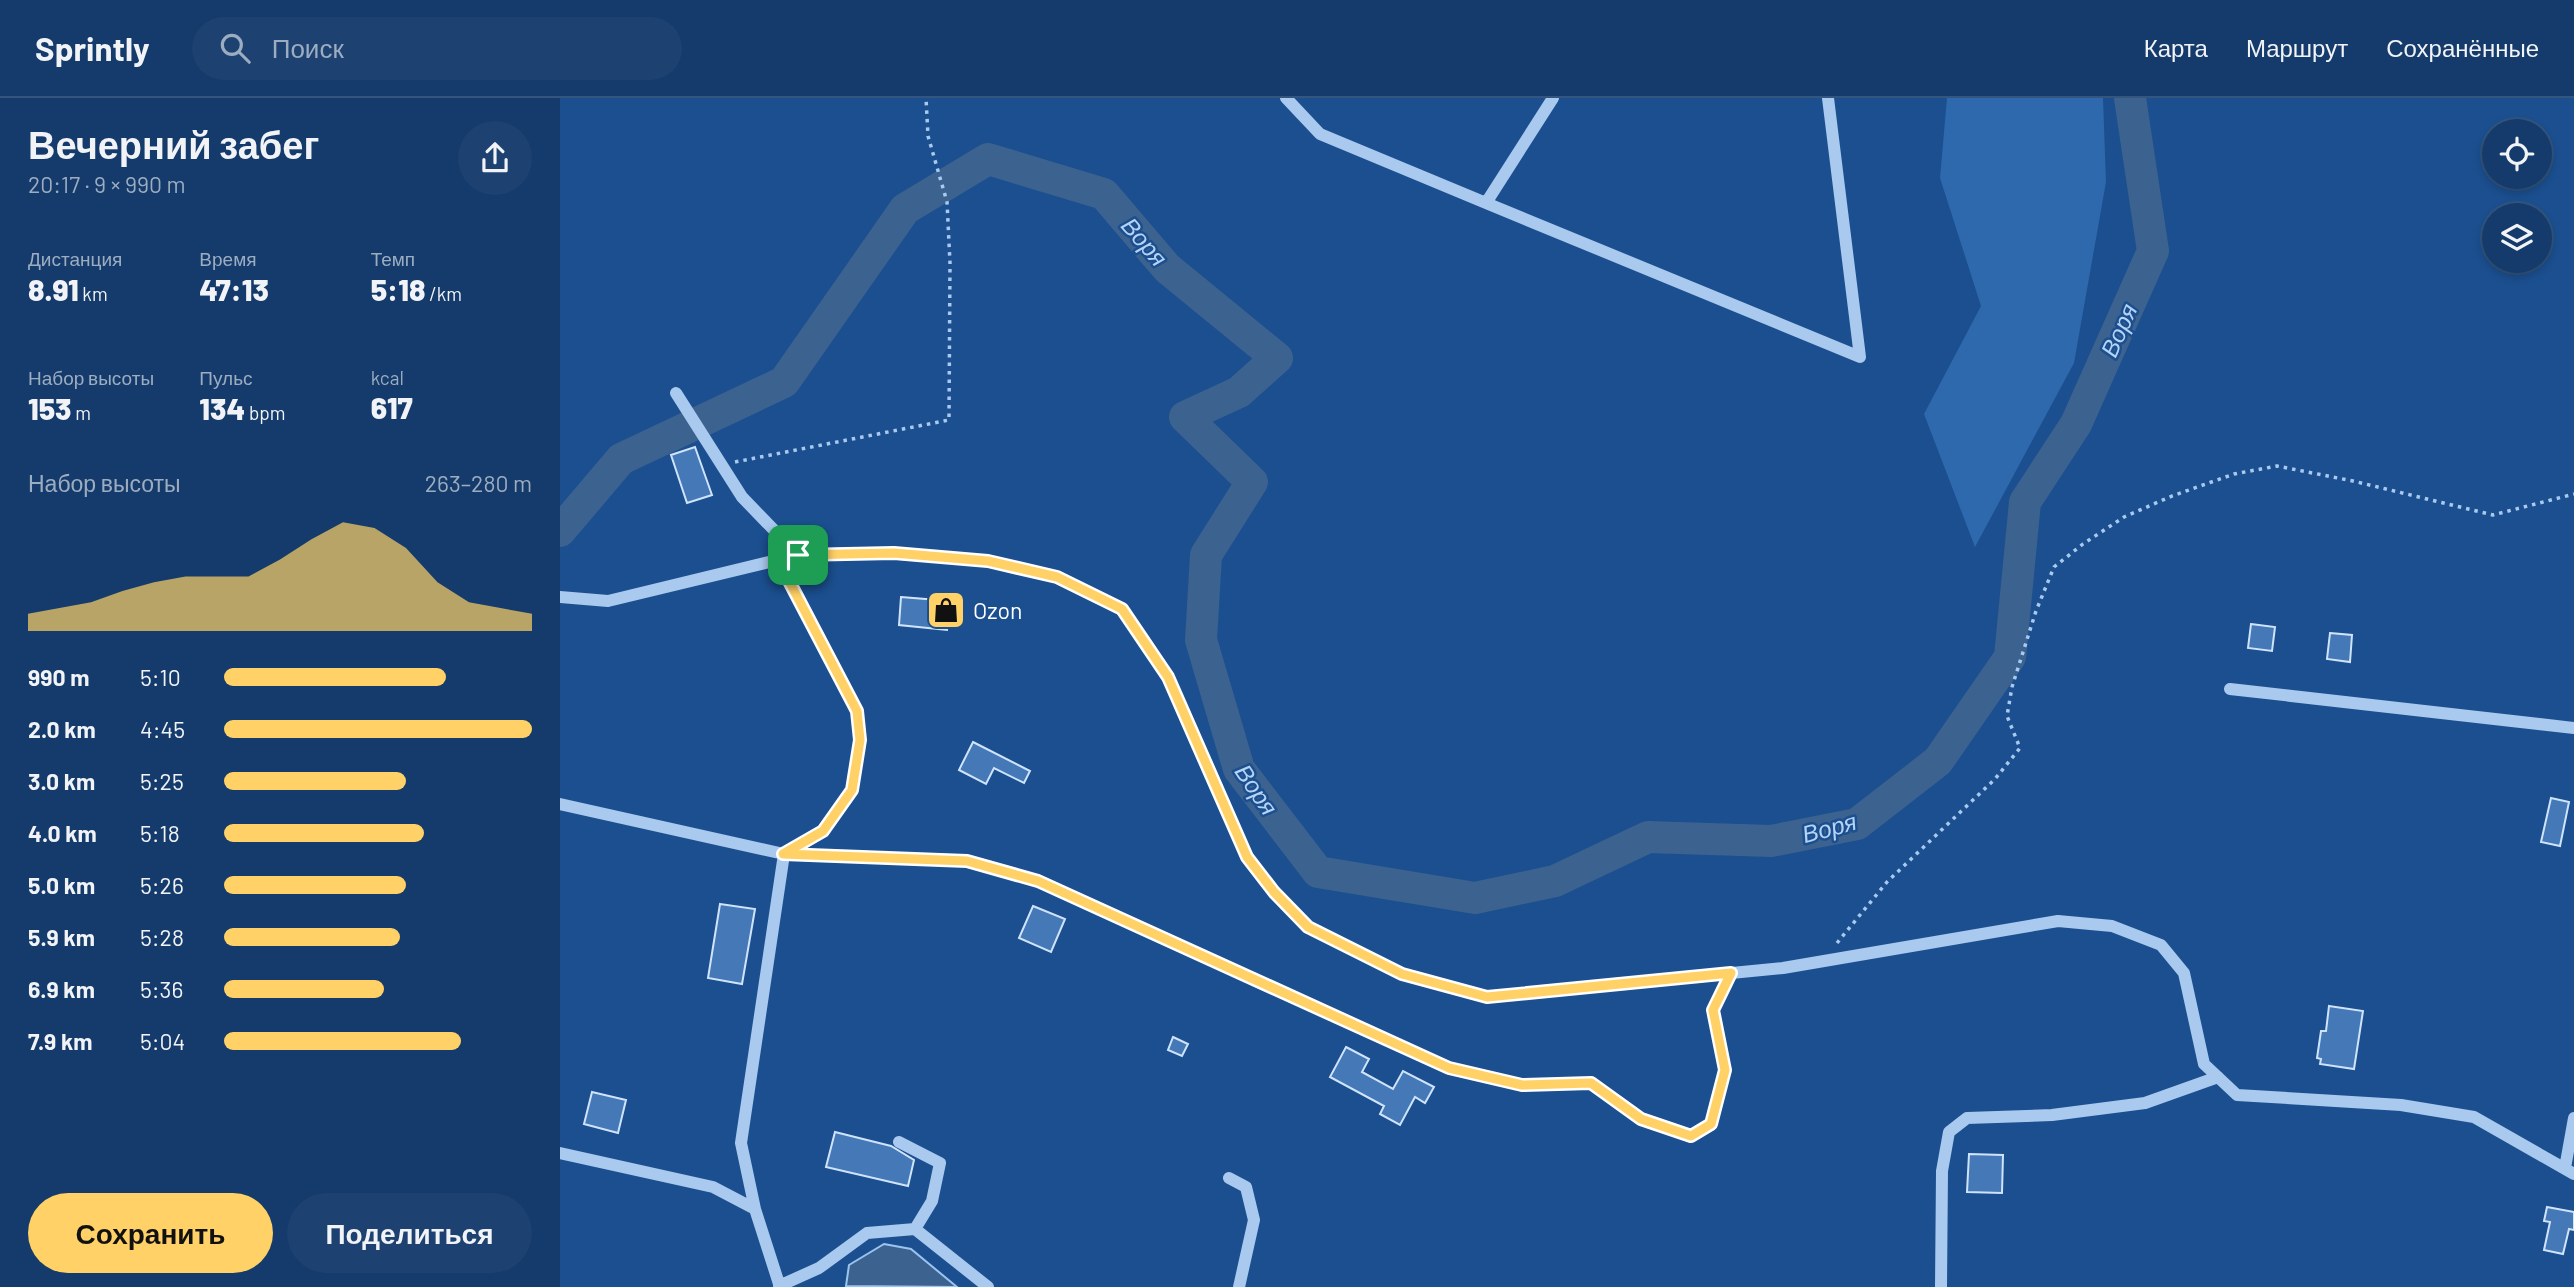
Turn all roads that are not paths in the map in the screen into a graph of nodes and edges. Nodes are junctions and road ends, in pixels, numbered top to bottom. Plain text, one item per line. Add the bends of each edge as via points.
1 (1286, 98) edge
2 (1553, 98) edge
3 (1828, 98) edge
4 (1486, 203) junction
5 (676, 393) dead end
6 (798, 555) junction
7 (778, 560) junction
8 (560, 597) edge
9 (2230, 689) dead end
10 (2574, 728) edge
11 (560, 804) edge
12 (783, 854) junction
13 (1731, 973) junction
14 (2218, 1077) junction
15 (2574, 1118) edge
16 (899, 1142) dead end
17 (560, 1153) edge
18 (2569, 1171) edge
19 (1229, 1178) dead end
20 (755, 1209) junction
21 (915, 1229) junction
22 (779, 1286) edge
23 (988, 1287) edge
24 (1239, 1287) edge
25 (1941, 1287) edge

1 - 4 street via 1320,134
2 - 4 street
3 - 4 street via 1860,357
5 - 6 street via 742,497
6 - 7 street
6 - 13 street via 894,553 988,561 1057,577 1122,609 1168,677 1253,866 1308,927 1402,974 1487,997
7 - 8 street via 608,601
7 - 12 street via 857,711 860,740 852,790 823,831
9 - 10 street
11 - 12 street
12 - 13 street via 967,861 1038,881 1449,1068 1522,1085 1591,1083 1641,1119 1691,1136 1711,1124 1725,1070 1713,1010
12 - 20 street via 741,1143
13 - 14 street via 2058,921 2112,926 2161,945 2184,973 2204,1063
14 - 18 street via 2237,1095 2400,1105 2474,1117
14 - 25 street via 2144,1103 2052,1115 1967,1118 1949,1132 1942,1171
15 - 18 street
16 - 21 street via 940,1163 932,1201
17 - 20 street via 713,1187
19 - 24 street via 1246,1187 1254,1220
20 - 22 street
21 - 22 street via 867,1233 819,1268
21 - 23 street

